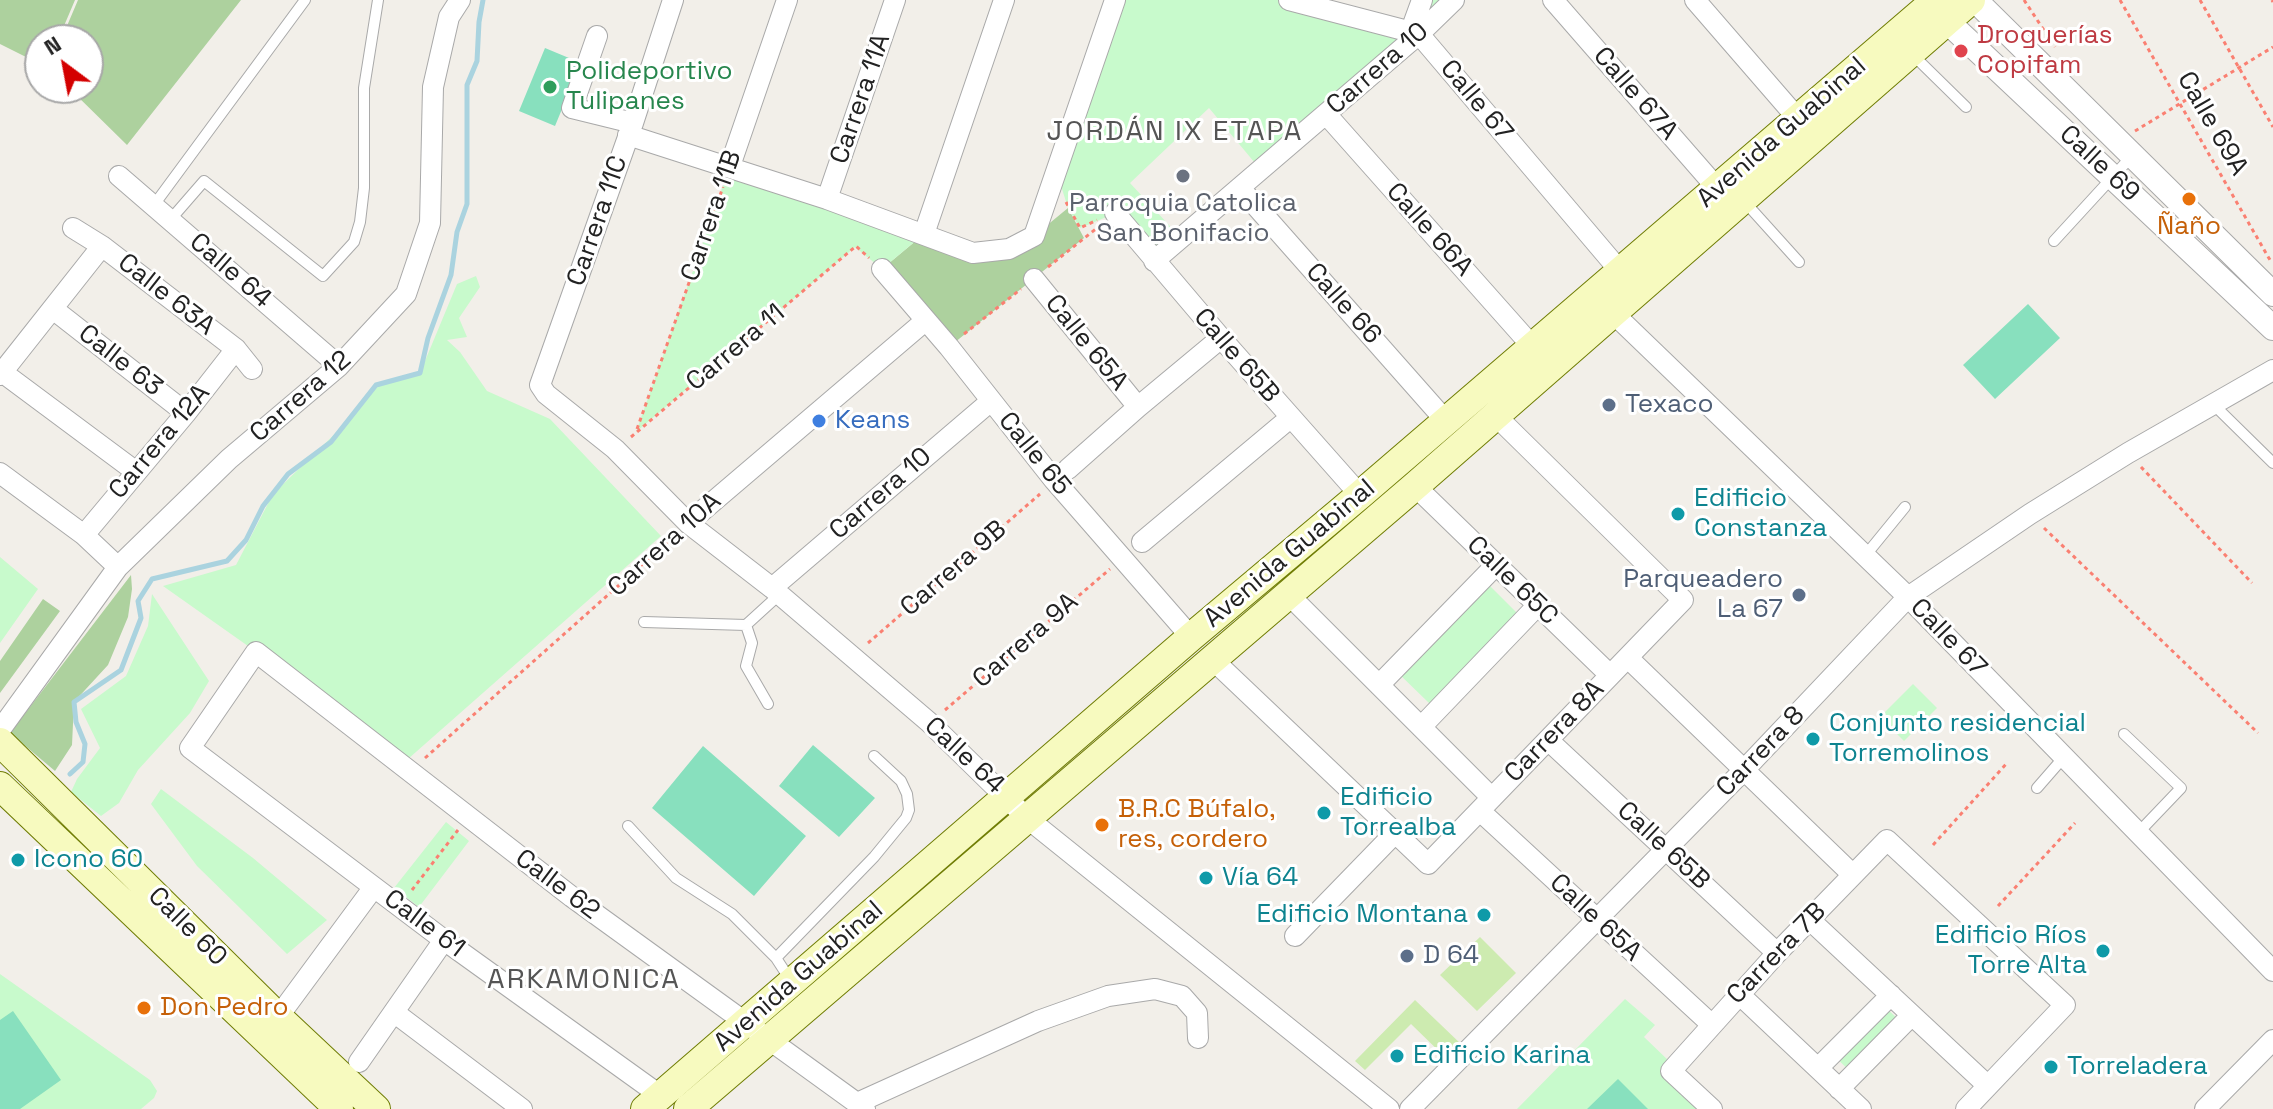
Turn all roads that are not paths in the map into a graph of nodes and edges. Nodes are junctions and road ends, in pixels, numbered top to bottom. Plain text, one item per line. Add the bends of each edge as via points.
1 (305, 0) edge
2 (378, 0) edge
3 (460, 0) edge
4 (673, 0) edge
5 (787, 0) edge
6 (895, 0) edge
7 (1004, 0) edge
8 (1115, 0) edge
9 (1289, 0) edge
10 (1422, 0) edge
11 (1454, 0) edge
12 (1553, 0) edge
13 (1695, 0) edge
14 (1973, 0) edge
15 (1934, 6) edge
16 (1415, 33) junction
17 (597, 36) dead end
18 (1912, 53) junction
19 (1966, 107) dead end
20 (1326, 114) junction
21 (1799, 120) junction
22 (630, 129) junction
23 (2125, 148) junction
24 (730, 166) junction
25 (119, 176) dead end
26 (2113, 178) junction
27 (1240, 188) junction
28 (1730, 194) junction
29 (827, 199) junction
30 (154, 205) junction
31 (1115, 213) road end
32 (171, 219) junction
33 (73, 228) dead end
34 (924, 234) junction
35 (2054, 241) dead end
36 (102, 246) junction
37 (1154, 261) junction
38 (1799, 262) dead end
39 (882, 269) dead end
40 (1620, 271) junction
41 (1034, 279) dead end
42 (2273, 294) edge
43 (53, 309) junction
44 (1613, 313) junction
45 (925, 321) junction
46 (2273, 328) edge
47 (1221, 338) junction
48 (1532, 346) junction
49 (236, 349) junction
50 (339, 366) junction
51 (252, 369) dead end
52 (2273, 370) edge
53 (1, 373) edge
54 (546, 394) joint
55 (991, 401) junction
56 (2213, 404) junction
57 (1138, 407) junction
58 (186, 413) junction
59 (1495, 415) junction
60 (1290, 418) junction
61 (1445, 420) junction
62 (2273, 463) edge
63 (135, 471) junction
64 (0, 473) edge
65 (1061, 475) junction
66 (1415, 486) junction
67 (1360, 495) junction
68 (1905, 507) dead end
69 (688, 523) junction
70 (84, 535) junction
71 (1142, 542) dead end
72 (1865, 556) junction
73 (1496, 565) junction
74 (118, 567) junction
75 (776, 591) junction
76 (1287, 593) junction
77 (1908, 597) junction
78 (1538, 605) junction
79 (644, 622) dead end
80 (746, 625) junction
81 (1191, 637) junction
82 (1211, 658) junction
83 (1628, 658) junction
84 (1610, 675) junction
85 (1379, 685) junction
86 (768, 704) dead end
87 (1421, 727) junction
88 (0, 730) edge
89 (2124, 734) dead end
90 (1548, 740) junction
91 (0, 742) edge
92 (190, 748) joint
93 (874, 756) dead end
94 (2064, 757) junction
95 (1744, 770) junction
96 (0, 786) edge
97 (2037, 788) dead end
98 (1486, 804) junction
99 (1018, 807) junction
100 (628, 826) dead end
101 (1395, 833) junction
102 (2138, 833) junction
103 (1667, 849) junction
104 (1853, 875) junction
105 (374, 887) junction
106 (1596, 920) junction
107 (1810, 920) junction
108 (1295, 936) dead end
109 (444, 940) junction
110 (1777, 953) junction
111 (776, 958) junction
112 (2273, 971) edge
113 (792, 983) junction
114 (1739, 994) junction
115 (1891, 995) junction
116 (395, 1013) junction
117 (1912, 1015) junction
118 (278, 1017) junction
119 (1711, 1024) junction
120 (758, 1030) junction
121 (1198, 1038) dead end
122 (2273, 1040) edge
123 (359, 1062) dead end
124 (1818, 1068) junction
125 (1987, 1085) junction
126 (1839, 1089) junction
127 (653, 1103) edge
128 (861, 1106) edge
129 (339, 1109) edge
130 (376, 1109) edge
131 (522, 1109) edge
132 (688, 1109) edge
133 (1389, 1109) edge
134 (1410, 1109) edge
135 (1712, 1109) edge
136 (1861, 1109) edge
137 (1966, 1109) edge
138 (2205, 1109) edge

1 - 30 lane
2 - 32 lane via 364,88 360,222 354,242 323,276 204,181
3 - 50 street, Carrera 12 via 449,17 433,87 430,223 421,251 406,294
4 - 22 street, Carrera 11C
5 - 24 street, Carrera 11B
6 - 29 street, Carrera 11A
7 - 34 street
8 - 34 street via 1034,236 1009,249 973,253
9 - 16 street
10 - 16 street
11 - 16 street, Carrera 10
12 - 28 street, Calle 67A
13 - 21 street
14 - 15 main road, Avenida Guabinal
14 - 23 street, Calle 69
15 - 18 main road, Avenida Guabinal
15 - 21 main road, Avenida Guabinal
15 - 26 street, Calle 69
16 - 20 street, Carrera 10
16 - 40 street, Calle 67
17 - 22 street via 572,108
18 - 19 lane
18 - 28 main road, Avenida Guabinal
20 - 27 street, Carrera 10
20 - 48 street, Calle 66A
21 - 28 main road, Avenida Guabinal
22 - 24 street
22 - 54 street, Carrera 11C via 540,385
23 - 26 lane
23 - 42 street, Calle 69
24 - 29 street
25 - 30 street, Calle 64
26 - 35 lane
26 - 46 street, Calle 69
27 - 37 street, Carrera 10
27 - 61 street, Calle 66
28 - 38 lane
28 - 40 main road, Avenida Guabinal
28 - 44 main road, Avenida Guabinal
29 - 34 street
30 - 32 street, Calle 64
31 - 37 street, Calle 65B
32 - 50 street, Calle 64
33 - 36 street, Calle 63A
36 - 43 street
36 - 49 street, Calle 63A
37 - 47 street, Calle 65B
39 - 45 street, Calle 65
40 - 48 main road, Avenida Guabinal
41 - 57 street, Calle 65A
43 - 53 street
43 - 58 street, Calle 63
44 - 59 main road, Avenida Guabinal
44 - 72 street, Calle 67
45 - 55 street, Calle 65
45 - 69 street, Carrera 10A
47 - 57 street
47 - 60 street, Calle 65B
48 - 61 main road, Avenida Guabinal
49 - 51 street, Calle 63A
49 - 58 street, Carrera 12A
50 - 74 street, Carrera 12 via 229,459
52 - 56 street, Carrera 8
53 - 63 street
54 - 69 street, Calle 64 via 615,449
55 - 65 street, Calle 65
55 - 75 street, Carrera 10
56 - 62 lane
56 - 77 street, Carrera 8 via 2030,514
57 - 65 street
58 - 63 street, Carrera 12A
59 - 66 main road, Avenida Guabinal
59 - 83 street, Carrera 8A via 1683,600
60 - 67 street, Calle 65B
60 - 71 street
61 - 67 main road, Avenida Guabinal
63 - 70 street, Carrera 12A
64 - 70 street
65 - 81 street, Calle 65 via 1122,559
66 - 73 street, Calle 65C
66 - 76 main road, Avenida Guabinal
67 - 81 main road, Avenida Guabinal
68 - 72 lane
69 - 75 street, Calle 64
70 - 74 street
72 - 77 street, Calle 67
73 - 78 street, Calle 65C
73 - 85 street
74 - 88 street, Carrera 12
75 - 80 lane
75 - 99 street, Calle 64 via 930,723
76 - 82 main road, Avenida Guabinal
76 - 85 street, Calle 65A
77 - 94 street, Calle 67
77 - 95 street, Carrera 8
78 - 84 street, Calle 65C
78 - 87 street
79 - 80 lane
80 - 86 lane via 752,643 746,666
81 - 99 main road, Avenida Guabinal
82 - 99 main road, Avenida Guabinal
82 - 101 street
83 - 84 street, Carrera 8A
83 - 95 street
84 - 90 street, Carrera 8A
85 - 87 street, Calle 65A
87 - 98 street, Calle 65A
89 - 102 lane via 2181,788
90 - 98 street, Carrera 8A
90 - 103 street, Calle 65B
91 - 118 main road, Calle 60
92 - 105 street, Calle 61
92 - 120 street, Calle 62 via 256,652 572,897
93 - 111 lane via 901,781 908,802 906,818
94 - 97 lane
94 - 102 street, Calle 67
95 - 103 street, Carrera 8
95 - 104 street
96 - 129 main road, Calle 60
98 - 101 street, Carrera 8A via 1428,864
98 - 106 street, Calle 65A
99 - 113 main road, Avenida Guabinal
99 - 120 main road, Avenida Guabinal
99 - 133 street, Calle 64
100 - 111 lane via 676,878 732,914
101 - 108 street
102 - 112 street, Calle 67
103 - 106 street, Carrera 8
103 - 110 street, Calle 65B
104 - 107 street, Carrera 7B
104 - 125 street, Carrera 7B via 1887,840 2065,1005
105 - 109 street, Calle 61
105 - 118 street
106 - 119 street, Calle 65A
106 - 134 street, Carrera 8
107 - 110 street, Carrera 7B
107 - 115 street
109 - 116 street
109 - 127 street, Calle 61
110 - 114 street, Carrera 7B
111 - 113 lane
113 - 120 main road, Avenida Guabinal
114 - 119 street, Carrera 7B
114 - 124 street
115 - 117 street
115 - 124 street
116 - 123 street
116 - 131 street
117 - 125 street
117 - 126 street
118 - 130 main road, Calle 60
119 - 135 street, Carrera 7B via 1671,1071
120 - 127 main road, Avenida Guabinal
120 - 128 street, Calle 62
120 - 132 main road, Avenida Guabinal
121 - 128 street via 1197,1013 1182,996 1155,989 1108,996 1038,1021
122 - 138 street
124 - 126 street
125 - 137 street
126 - 136 street

